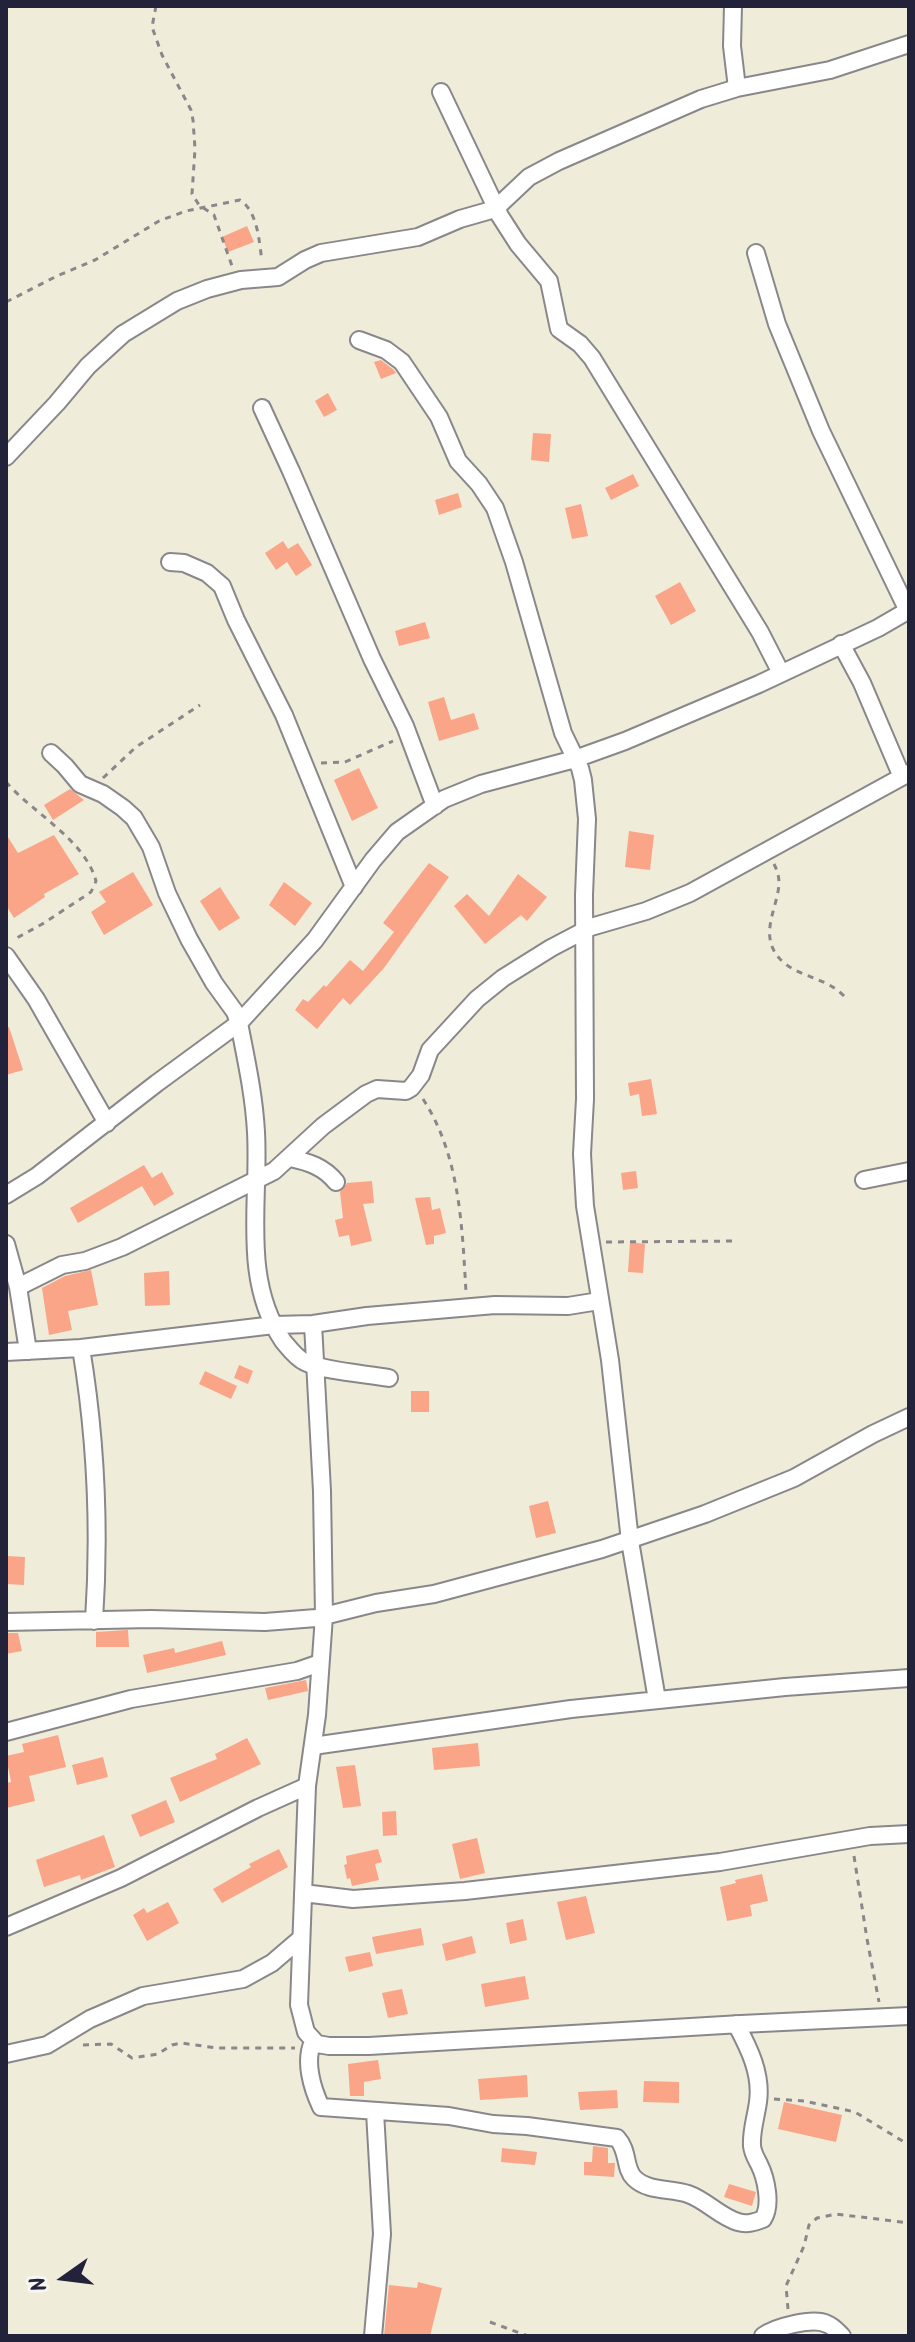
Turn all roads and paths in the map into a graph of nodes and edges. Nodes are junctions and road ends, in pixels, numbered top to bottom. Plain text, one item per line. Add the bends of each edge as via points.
1 (156, 6) edge
2 (733, 6) edge
3 (909, 44) edge
4 (737, 88) junction
5 (441, 92) dead end
6 (203, 207) junction
7 (495, 209) junction
8 (756, 253) dead end
9 (265, 278) junction
10 (235, 281) junction
11 (6, 302) edge
12 (359, 340) dead end
13 (262, 408) dead end
14 (6, 457) edge
15 (170, 562) dead end
16 (908, 611) edge
17 (841, 644) junction
18 (781, 673) junction
19 (200, 705) dead end
20 (411, 738) junction
21 (51, 753) dead end
22 (302, 759) junction
23 (575, 759) junction
24 (906, 775) edge
25 (6, 782) edge
26 (91, 789) junction
27 (435, 806) junction
28 (767, 850) junction
29 (354, 887) junction
30 (584, 930) junction
31 (6, 943) edge
32 (6, 956) edge
33 (844, 996) dead end
34 (239, 1023) junction
35 (414, 1086) junction
36 (107, 1123) junction
37 (290, 1158) junction
38 (909, 1171) edge
39 (256, 1180) junction
40 (864, 1180) dead end
41 (336, 1182) dead end
42 (6, 1195) edge
43 (737, 1241) dead end
44 (590, 1243) junction
45 (6, 1244) edge
46 (18, 1287) junction
47 (599, 1301) junction
48 (467, 1307) junction
49 (313, 1324) junction
50 (274, 1325) junction
51 (81, 1348) junction
52 (28, 1351) junction
53 (6, 1352) edge
54 (315, 1365) junction
55 (389, 1378) dead end
56 (909, 1417) edge
57 (630, 1541) junction
58 (324, 1616) junction
59 (94, 1621) junction
60 (6, 1622) edge
61 (320, 1663) junction
62 (909, 1678) edge
63 (657, 1700) junction
64 (6, 1732) edge
65 (313, 1746) junction
66 (307, 1786) junction
67 (909, 1834) edge
68 (852, 1840) junction
69 (303, 1893) junction
70 (6, 1927) edge
71 (300, 1939) junction
72 (909, 2016) edge
73 (884, 2017) junction
74 (736, 2024) junction
75 (47, 2045) junction
76 (312, 2045) junction
77 (6, 2054) edge
78 (759, 2099) junction
79 (375, 2112) junction
80 (909, 2145) edge
81 (909, 2223) edge
82 (490, 2322) dead end
83 (769, 2332) edge
84 (373, 2336) edge
85 (528, 2336) edge
86 (842, 2336) edge

1 - 6 path via 152,27 191,110 191,189
2 - 4 street
3 - 4 street via 830,70
4 - 7 street via 559,161 529,177
5 - 7 street
6 - 9 path via 245,203 258,234
6 - 10 path via 215,218
6 - 11 path via 159,221 95,260
7 - 9 street via 409,240 321,253 286,274
7 - 18 street via 549,281 559,329 592,358
8 - 16 street via 777,324 821,431
9 - 10 street
10 - 14 street via 177,301 123,334 77,376
12 - 23 street via 402,362 439,417 458,461 495,508 556,713
13 - 20 street
15 - 22 street via 207,573 222,586
16 - 17 street
17 - 18 street
17 - 24 street
18 - 23 street
19 - 26 path via 136,747
20 - 22 path via 391,741 345,762
20 - 27 street
21 - 26 street
22 - 29 street
23 - 27 street via 481,784
23 - 30 street via 587,819
24 - 28 street
25 - 31 path via 79,850 96,881 91,892
26 - 34 street via 123,808 145,835 189,939
27 - 29 street via 397,832
28 - 30 street via 670,902
28 - 33 path via 779,879 770,923 774,948 784,963 829,983
29 - 34 street via 315,940
30 - 35 street via 482,994 430,1050
30 - 44 street via 582,1165
32 - 36 street
34 - 36 street
34 - 39 street via 254,1112
35 - 37 street via 366,1094
35 - 48 path via 451,1158
36 - 42 street
37 - 39 street
37 - 41 street via 327,1171
38 - 40 street
39 - 46 street via 122,1247 62,1265
39 - 50 street via 256,1259
43 - 44 path
44 - 47 street
45 - 46 street
46 - 52 street
47 - 48 street
47 - 57 street via 615,1391
48 - 49 street
49 - 50 street
49 - 54 street
50 - 51 street
50 - 54 street via 296,1355
51 - 52 street
51 - 59 street via 95,1471
52 - 53 street
54 - 55 street
54 - 58 street
56 - 57 street via 794,1478
57 - 58 street via 464,1587
57 - 63 street
58 - 59 street via 265,1622
58 - 61 street
59 - 60 street
61 - 64 street via 131,1699
61 - 65 street
62 - 63 street
63 - 65 street
65 - 66 street
66 - 69 street
66 - 70 street via 121,1878
67 - 68 street
68 - 69 street via 720,1862 465,1891 353,1899
68 - 73 path
69 - 71 street
71 - 75 street via 243,1979 143,1996
71 - 76 street via 299,2005
72 - 73 street
73 - 74 street
74 - 76 street
74 - 78 street via 757,2074
75 - 76 path via 111,2044 132,2058 181,2043 217,2048
75 - 77 street
76 - 79 street via 310,2073 321,2107
78 - 79 street via 752,2145 767,2213 748,2223 693,2195 635,2179 617,2138
78 - 80 path via 804,2101 855,2112
79 - 84 street via 382,2234
81 - 83 path via 836,2214 812,2221 786,2286 787,2312
82 - 85 path
83 - 86 street via 817,2321

